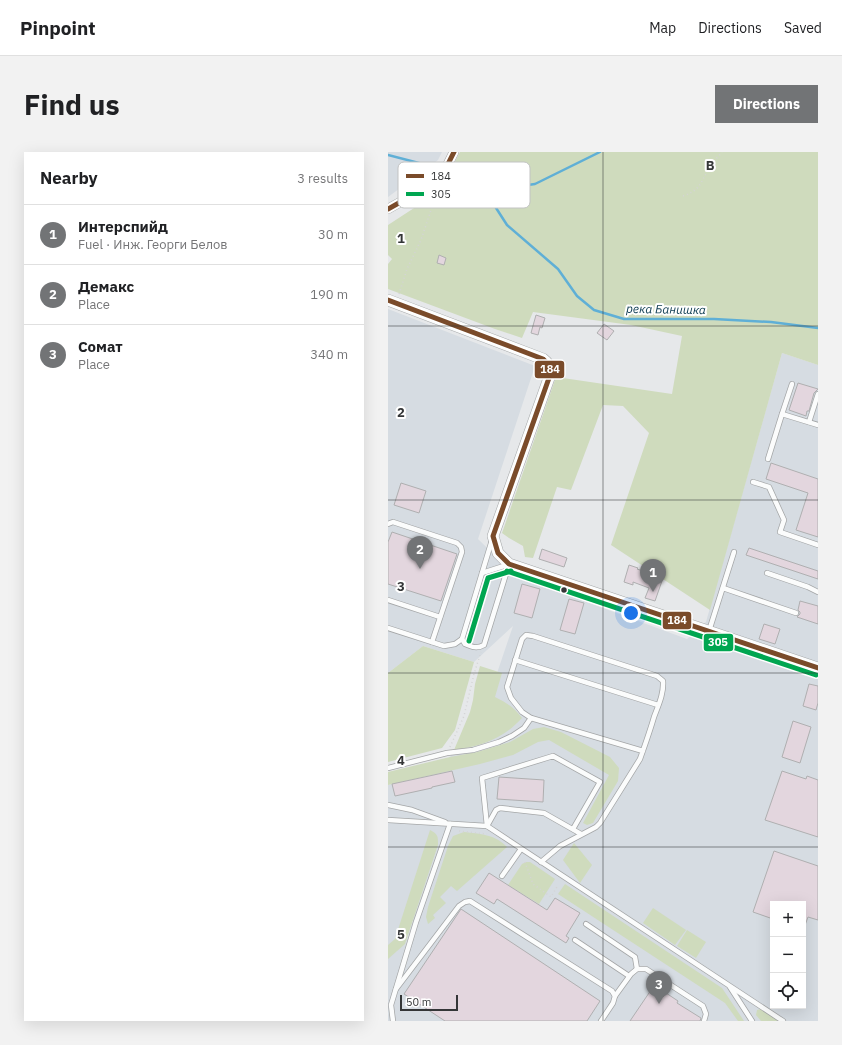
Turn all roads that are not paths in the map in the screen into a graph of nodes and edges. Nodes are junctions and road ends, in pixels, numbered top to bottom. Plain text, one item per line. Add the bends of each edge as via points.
1 (454, 152) edge
2 (449, 162) edge
3 (398, 203) edge
4 (388, 209) edge
5 (392, 301) edge
6 (792, 384) dead end
7 (818, 394) edge
8 (782, 414) junction
9 (809, 422) junction
10 (818, 425) edge
11 (768, 459) dead end
12 (753, 482) dead end
13 (388, 524) edge
14 (492, 536) junction
15 (818, 545) edge
16 (734, 552) dead end
17 (509, 564) junction
18 (482, 573) junction
19 (767, 573) dead end
20 (723, 588) junction
21 (818, 592) edge
22 (388, 600) edge
23 (796, 612) dead end
24 (440, 617) junction
25 (388, 628) edge
26 (709, 632) junction
27 (462, 639) junction
28 (432, 642) junction
29 (515, 660) junction
30 (818, 667) edge
31 (658, 705) junction
32 (531, 718) junction
33 (643, 751) junction
34 (388, 768) edge
35 (388, 805) edge
36 (388, 820) edge
37 (450, 824) junction
38 (487, 826) junction
39 (573, 829) junction
40 (582, 834) junction
41 (521, 849) junction
42 (542, 862) junction
43 (502, 876) dead end
44 (586, 924) dead end
45 (575, 940) dead end
46 (637, 969) junction
47 (629, 976) junction
48 (728, 984) junction
49 (396, 989) junction
50 (616, 996) junction
51 (391, 1018) edge
52 (601, 1021) edge
53 (704, 1021) edge
54 (752, 1021) edge
55 (783, 1021) edge

1 - 2 street
3 - 4 street
5 - 14 street via 543,360 549,366 549,378
6 - 8 lane
7 - 9 lane
8 - 9 lane
8 - 11 lane
9 - 10 lane
12 - 15 lane via 769,487 784,520 780,532
13 - 24 lane via 393,522 457,543 461,547 462,552
14 - 17 street via 498,553
14 - 18 lane
16 - 20 lane
17 - 18 lane
17 - 26 street
17 - 27 lane via 484,645 474,648 465,644
18 - 27 lane
19 - 21 lane
20 - 23 lane
20 - 26 lane
22 - 24 lane
24 - 28 lane
25 - 28 lane
26 - 30 street
27 - 28 lane via 455,644 444,646
29 - 31 lane
29 - 31 lane via 522,639 532,636 657,676 663,681 664,689
29 - 32 lane via 507,687 514,702
31 - 33 lane
32 - 33 lane
32 - 34 lane via 524,728 499,742
33 - 40 lane via 600,823
35 - 37 lane via 412,810
36 - 37 lane
37 - 38 lane
37 - 49 lane
38 - 39 lane via 496,810 500,808 544,813
38 - 39 lane via 482,778 553,756 600,782
38 - 41 lane
39 - 40 lane
40 - 42 lane via 560,846
41 - 42 lane
41 - 43 lane
42 - 48 lane
44 - 46 lane via 635,958
45 - 47 lane
46 - 47 lane
46 - 53 lane via 646,969 703,1006 706,1014
47 - 50 lane
48 - 54 lane
48 - 55 lane
49 - 50 lane via 459,906 470,901 612,991
49 - 51 lane via 391,1006
50 - 52 lane

